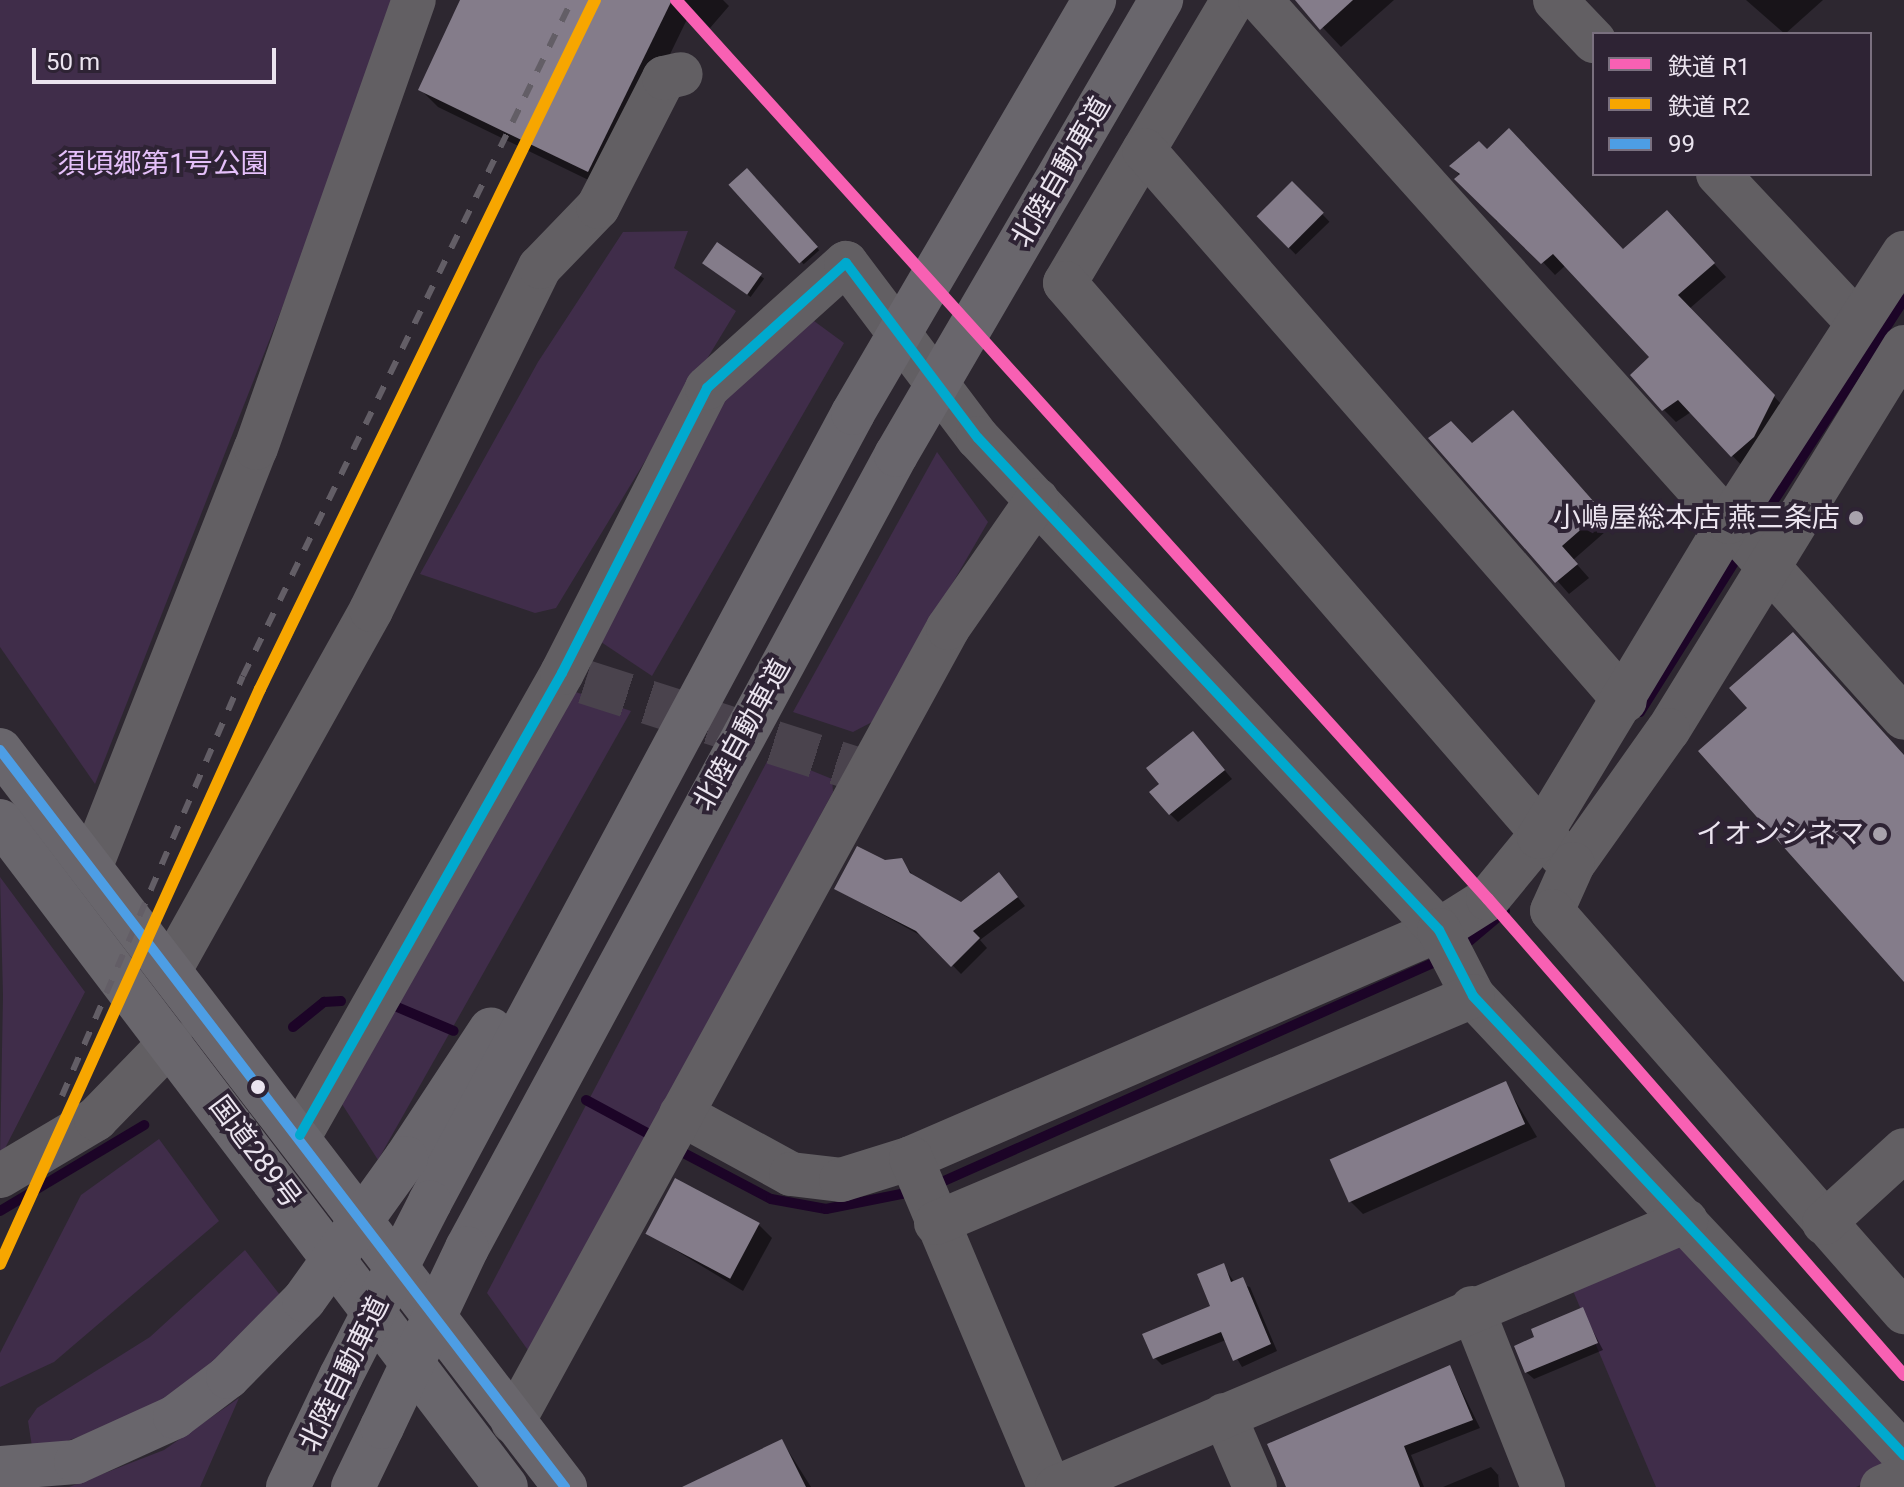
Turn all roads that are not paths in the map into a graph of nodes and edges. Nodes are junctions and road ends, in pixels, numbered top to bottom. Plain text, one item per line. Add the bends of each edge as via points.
1 (414, 0) edge
2 (1094, 0) edge
3 (1161, 0) edge
4 (1233, 0) edge
5 (1260, 0) edge
6 (1555, 0) edge
7 (1592, 39) edge
8 (681, 74) dead end
9 (1144, 150) junction
10 (1720, 176) edge
11 (1904, 253) edge
12 (1858, 323) junction
13 (1899, 365) edge
14 (853, 413) junction
15 (1037, 500) junction
16 (1748, 542) junction
17 (1625, 701) junction
18 (1904, 718) edge
19 (0, 750) edge
20 (0, 821) edge
21 (1539, 837) junction
22 (1573, 864) junction
23 (91, 866) junction
24 (1442, 937) junction
25 (170, 970) junction
26 (1469, 990) junction
27 (171, 1042) junction
28 (676, 1123) junction
29 (300, 1135) junction
30 (1904, 1150) edge
31 (0, 1176) edge
32 (923, 1191) junction
33 (1686, 1221) junction
34 (1824, 1223) junction
35 (1472, 1308) junction
36 (1904, 1312) edge
37 (1224, 1415) junction
38 (513, 1422) junction
39 (1904, 1455) edge
40 (0, 1468) edge
41 (1904, 1477) edge
42 (491, 1480) edge
43 (288, 1487) edge
44 (355, 1487) edge
45 (565, 1487) edge
46 (1049, 1487) edge
47 (1057, 1487) edge
48 (1255, 1487) edge
49 (1543, 1487) edge
50 (1882, 1487) edge

1 - 23 street via 256,448
2 - 14 highway, 北陸自動車道, bridge
3 - 44 highway, 北陸自動車道, bridge via 896,455 467,1248
4 - 9 street
5 - 16 street
6 - 7 street
8 - 25 street via 664,78 598,207 540,267 371,610
9 - 17 street
9 - 21 street via 1065,283
10 - 12 street
11 - 12 street
12 - 16 street
13 - 16 street
14 - 40 highway, bridge via 759,553 543,945 406,1158 304,1300 228,1377 175,1417 76,1462
14 - 43 highway, 北陸自動車道, bridge via 430,1202
15 - 24 street
15 - 28 street via 948,628 863,772
15 - 29 street via 978,438 846,263 707,388 573,677
16 - 17 street
16 - 18 street
16 - 22 street via 1668,730
17 - 21 street
19 - 23 highway, 国道289号
20 - 27 highway, 国道289号
21 - 22 street
21 - 24 street via 1488,899
22 - 34 street via 1552,911
23 - 25 highway, 国道289号
24 - 26 street
24 - 32 street
25 - 29 highway, 国道289号
26 - 32 street
26 - 33 street
27 - 31 street via 96,1119
27 - 42 highway, 国道289号
28 - 32 street via 811,1180
28 - 38 street
29 - 38 highway, 国道289号
30 - 34 street
32 - 46 street
33 - 35 street
33 - 39 street
34 - 36 street
35 - 37 street
35 - 49 street
37 - 47 street
37 - 48 street
38 - 45 highway, 国道289号
41 - 50 street

